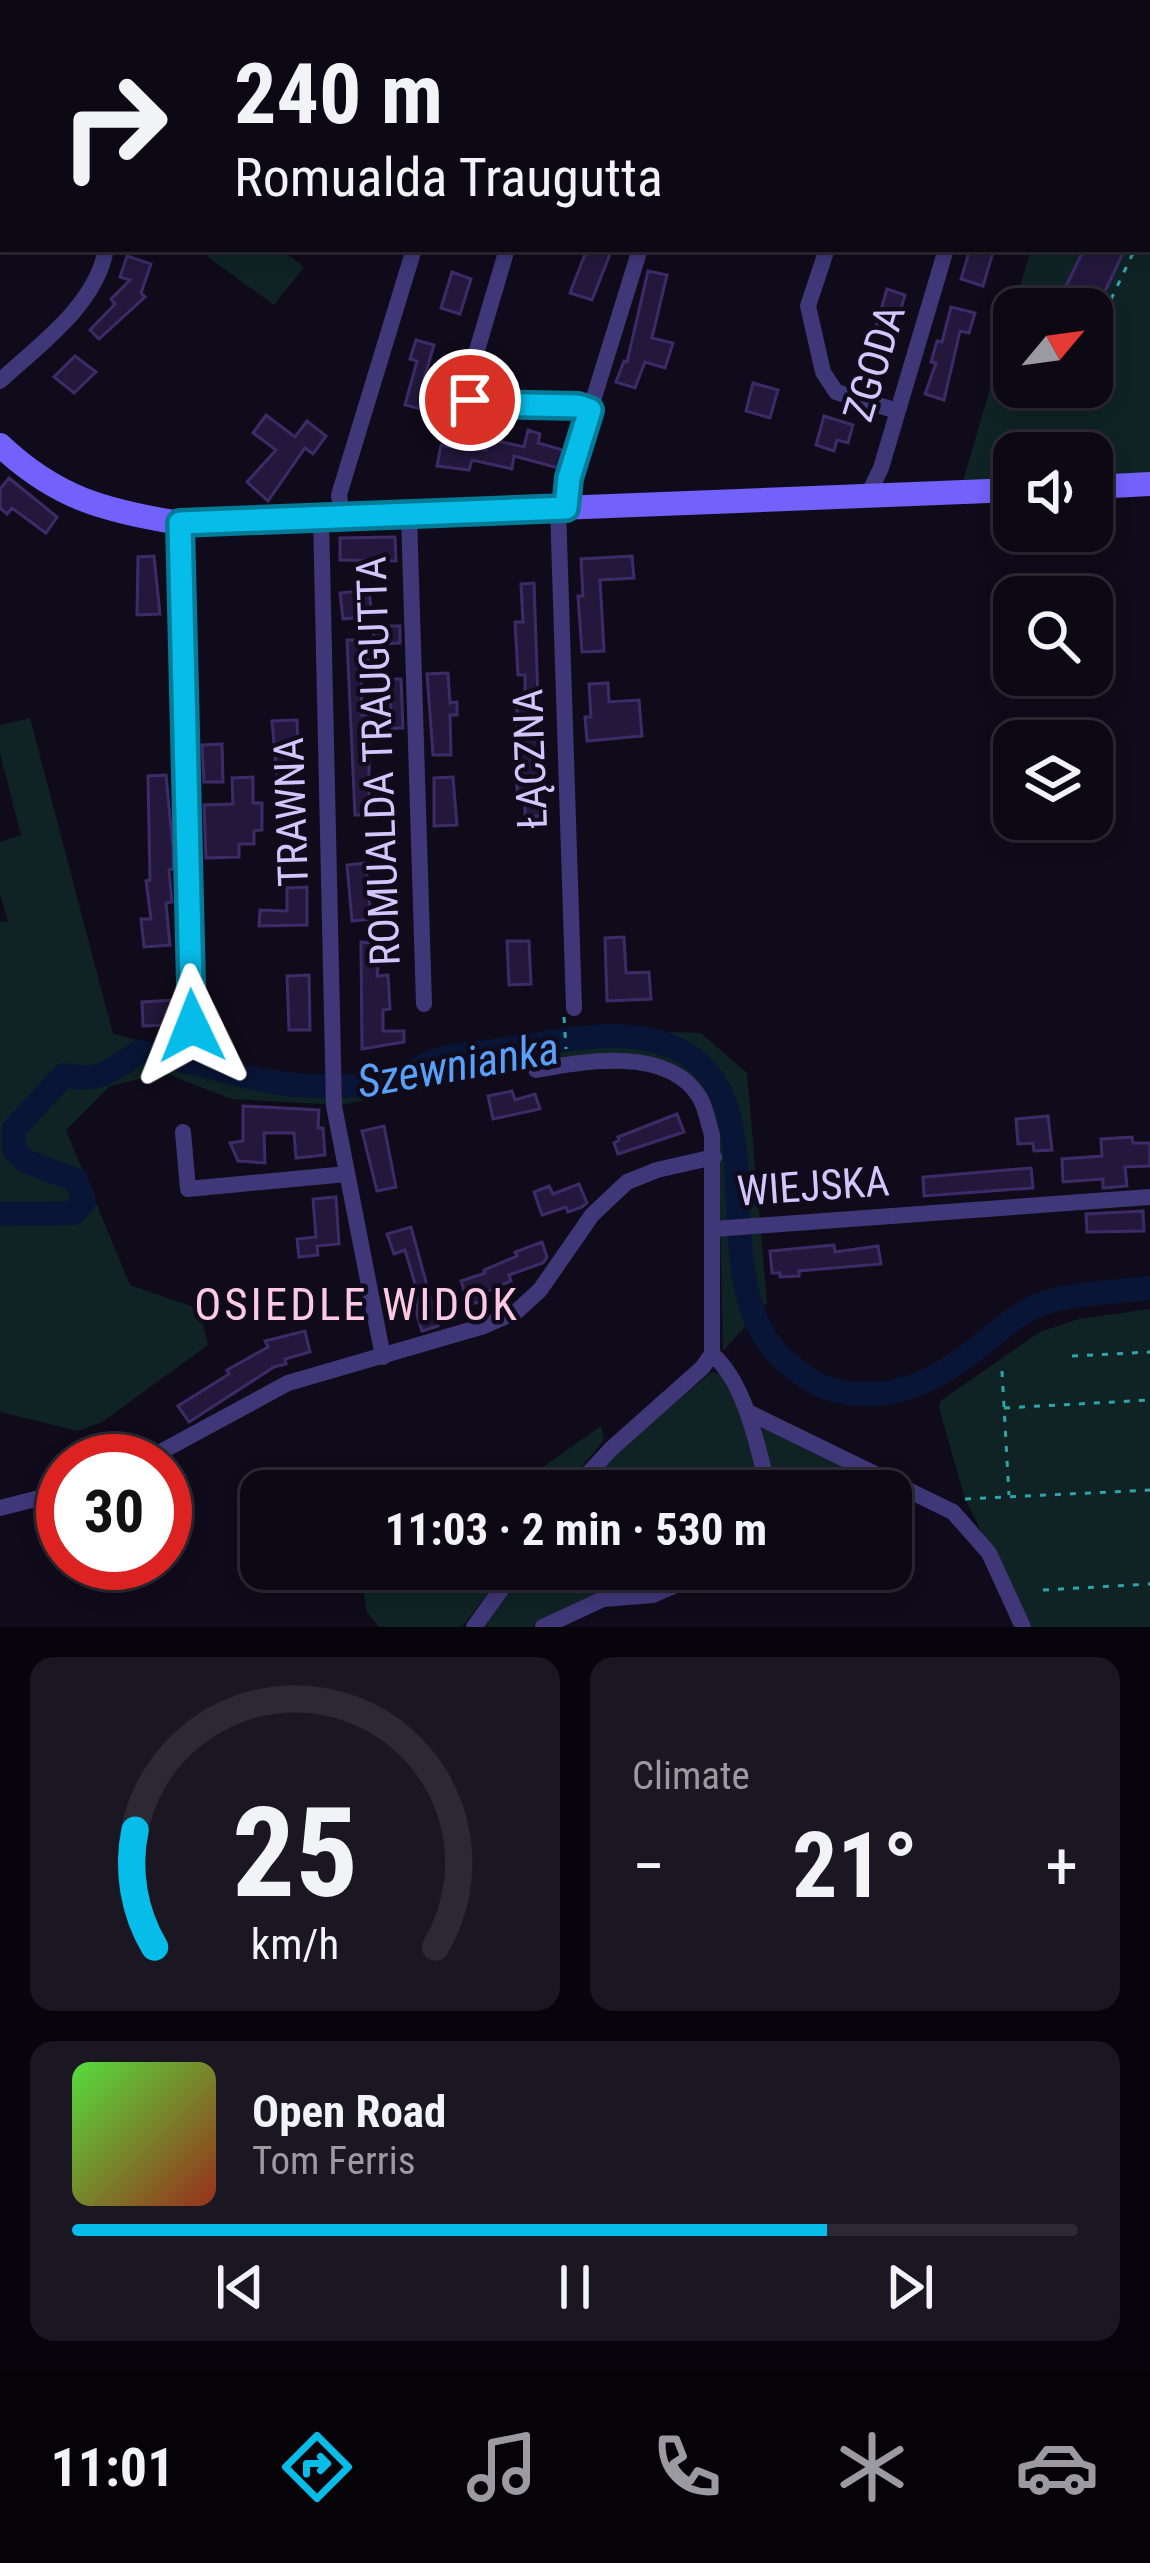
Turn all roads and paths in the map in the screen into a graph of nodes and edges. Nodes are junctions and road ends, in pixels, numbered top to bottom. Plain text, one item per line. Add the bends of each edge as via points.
1 (105, 252) edge
2 (413, 252) edge
3 (506, 252) edge
4 (639, 252) edge
5 (825, 252) edge
6 (945, 252) edge
7 (1134, 252) edge
8 (1113, 295) edge
9 (0, 380) edge
10 (590, 410) junction
11 (897, 411) junction
12 (0, 445) edge
13 (1150, 484) edge
14 (1113, 486) edge
15 (993, 491) edge
16 (868, 496) junction
17 (562, 508) junction
18 (332, 516) junction
19 (409, 516) junction
20 (180, 523) junction
21 (424, 1004) dead end
22 (569, 1015) joint
23 (192, 1026) dead end
24 (567, 1064) junction
25 (536, 1070) dead end
26 (183, 1132) dead end
27 (714, 1157) junction
28 (347, 1174) junction
29 (1150, 1197) edge
30 (714, 1229) junction
31 (1150, 1352) edge
32 (712, 1354) junction
33 (1072, 1356) dead end
34 (383, 1357) junction
35 (1002, 1371) dead end
36 (1150, 1400) edge
37 (1004, 1408) junction
38 (748, 1412) junction
39 (192, 1435) edge
40 (592, 1470) edge
41 (763, 1470) edge
42 (859, 1470) edge
43 (1150, 1490) edge
44 (912, 1495) edge
45 (1009, 1497) junction
46 (36, 1499) edge
47 (0, 1508) edge
48 (948, 1509) junction
49 (1150, 1584) edge
50 (501, 1590) edge
51 (665, 1590) edge
52 (1043, 1590) dead end
53 (474, 1627) edge
54 (543, 1627) edge
55 (1023, 1627) edge

1 - 9 street via 86,297
2 - 18 street, TRAWNA
3 - 10 street via 467,384 470,400
4 - 10 street, ŁĄCZNA
5 - 11 street via 808,306 823,372 836,392
6 - 11 street, ZGODA
7 - 8 path
10 - 17 street, ŁĄCZNA
11 - 16 street, ZGODA
12 - 20 main road, ROMUALDA TRAUGUTTA via 63,493
13 - 14 main road
15 - 16 main road, ROMUALDA TRAUGUTTA
16 - 17 main road, ROMUALDA TRAUGUTTA
17 - 19 main road, ROMUALDA TRAUGUTTA
17 - 22 street, ŁĄCZNA
18 - 19 main road, ROMUALDA TRAUGUTTA
18 - 20 main road, ROMUALDA TRAUGUTTA
18 - 28 street, TRAWNA via 320,609 334,1106
19 - 21 street, ROMUALDA TRAUGUTTA
20 - 23 street
22 - 24 path
24 - 25 street
24 - 27 street via 638,1063 678,1076 703,1102
26 - 28 street via 188,1189
27 - 30 street, WIEJSKA
27 - 34 street, WIEJSKA via 627,1182 516,1312
28 - 34 street
29 - 30 street, WIEJSKA
30 - 32 street
31 - 33 path
32 - 38 street
32 - 40 street
34 - 39 street, WIEJSKA via 288,1383
35 - 37 path
36 - 37 path
37 - 45 path
38 - 41 street
38 - 42 street
43 - 45 path
44 - 48 street
45 - 48 path via 965,1499
46 - 47 street
48 - 55 street via 988,1553
49 - 52 path
50 - 53 street
51 - 54 street via 603,1599

